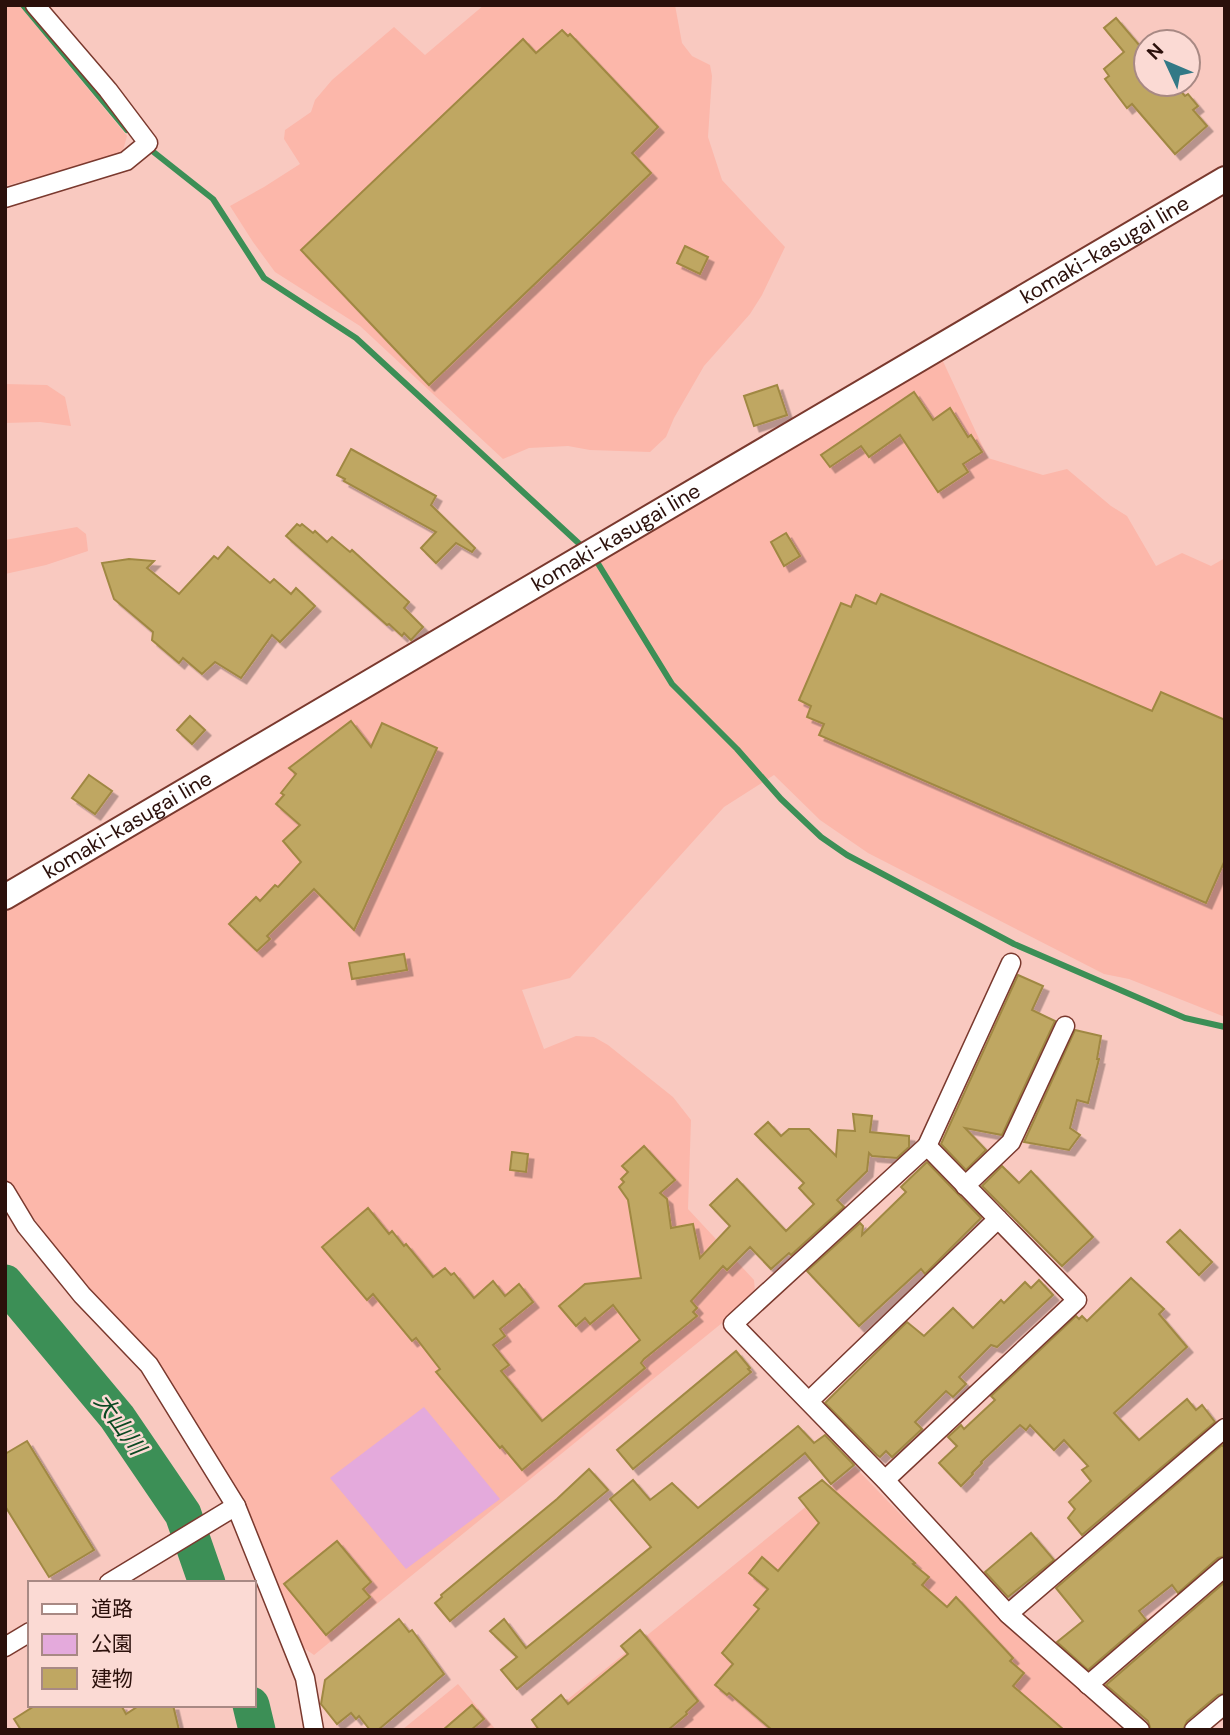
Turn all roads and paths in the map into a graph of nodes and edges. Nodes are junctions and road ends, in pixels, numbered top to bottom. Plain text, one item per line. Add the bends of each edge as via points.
1 (35, 5) edge
2 (1225, 179) edge
3 (5, 198) edge
4 (5, 897) edge
5 (1012, 963) dead end
6 (1065, 1026) dead end
7 (927, 1146) junction
8 (965, 1186) junction
9 (5, 1191) edge
10 (998, 1219) junction
11 (809, 1401) junction
12 (1224, 1431) edge
13 (885, 1480) junction
14 (236, 1506) junction
15 (1225, 1567) edge
16 (112, 1581) edge
17 (1008, 1614) junction
18 (28, 1633) edge
19 (5, 1647) edge
20 (1088, 1685) junction
21 (1225, 1704) edge
22 (314, 1730) edge
23 (1140, 1730) edge
24 (1194, 1730) edge

1 - 3 street via 148,143 126,161
2 - 4 main road, komaki-kasugai line
5 - 7 street
6 - 8 street via 1011,1142
7 - 8 street
7 - 11 street via 733,1324
8 - 10 street
9 - 14 street via 26,1226 82,1295 149,1365
10 - 11 street
10 - 13 street via 1077,1300
11 - 13 street
12 - 17 street
13 - 17 street
14 - 16 street
14 - 22 street via 305,1678
15 - 20 street
17 - 20 street
18 - 19 street
20 - 23 street
21 - 24 street

